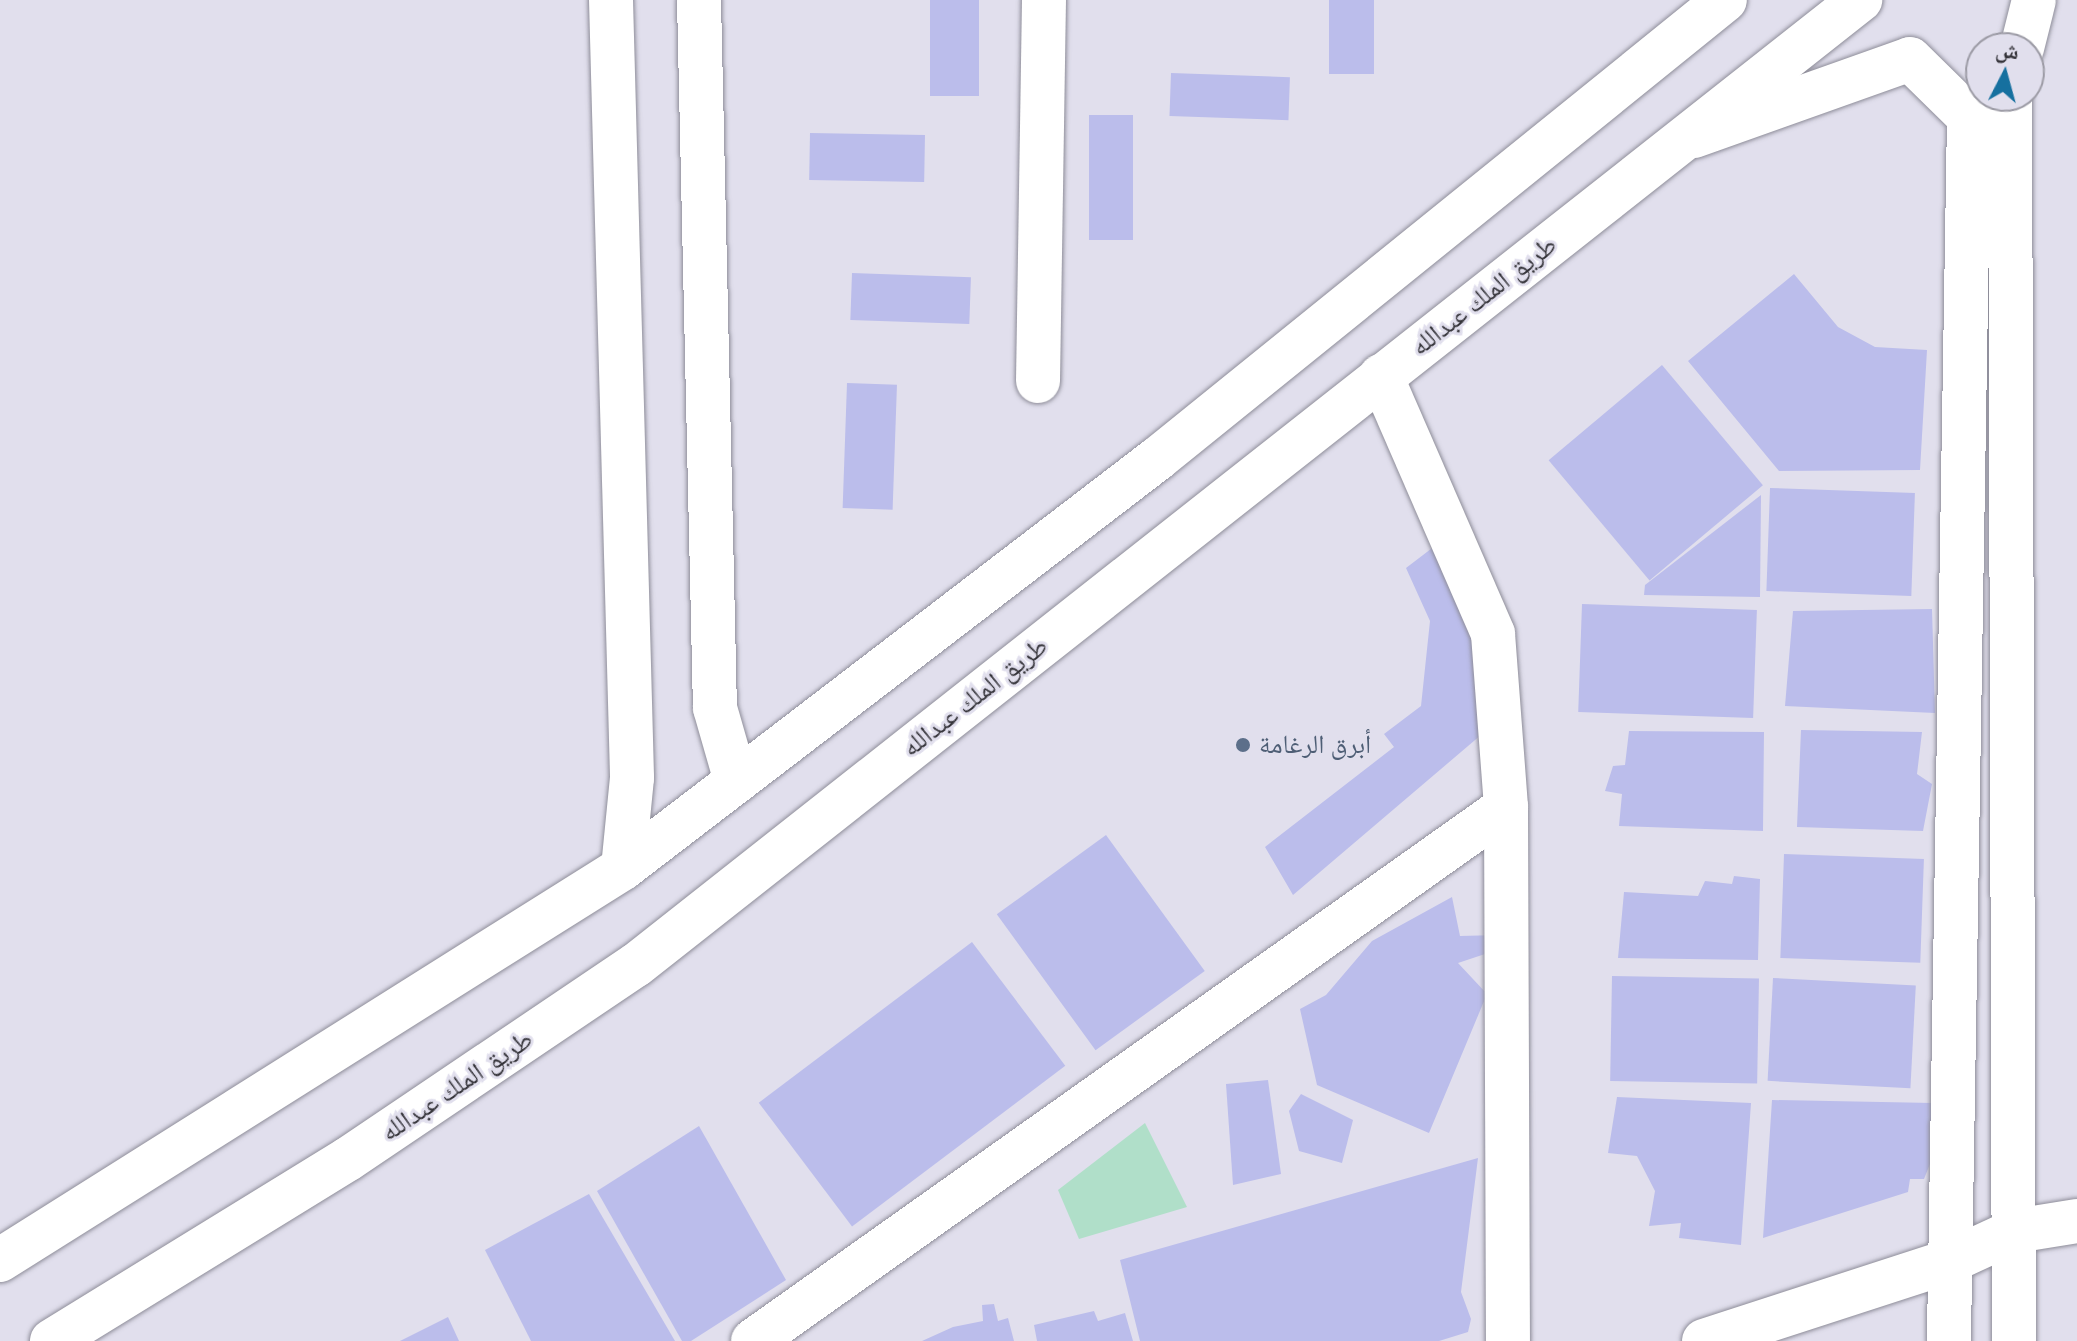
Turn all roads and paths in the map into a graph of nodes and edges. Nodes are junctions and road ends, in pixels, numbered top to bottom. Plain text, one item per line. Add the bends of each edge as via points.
1 (611, 0) edge
2 (699, 0) edge
3 (1044, 0) edge
4 (1725, 0) edge
5 (1860, 0) edge
6 (2034, 0) edge
7 (2026, 32) edge
8 (2010, 112) edge
9 (1688, 138) junction
10 (1381, 376) junction
11 (1038, 381) dead end
12 (736, 781) junction
13 (1506, 807) junction
14 (623, 868) junction
15 (2077, 1221) edge
16 (2015, 1231) junction
17 (0, 1260) edge
18 (1950, 1261) junction
19 (52, 1341) edge
20 (753, 1341) edge
21 (1508, 1341) edge
22 (1704, 1341) edge
23 (1949, 1341) edge
24 (2014, 1341) edge

1 - 14 main road via 632,778
2 - 12 main road via 715,708
3 - 11 main road
4 - 12 main road via 1157,459
5 - 9 main road, طريق الملك عبدالله
6 - 7 main road
8 - 16 main road
9 - 10 main road, طريق الملك عبدالله
9 - 18 main road via 1910,59 1969,117
10 - 13 main road via 1493,634
10 - 19 main road, طريق الملك عبدالله via 636,965 348,1159
12 - 14 main road
13 - 20 main road
13 - 21 main road
14 - 17 main road
15 - 16 main road
16 - 18 main road
16 - 24 main road
18 - 22 main road
18 - 23 main road

